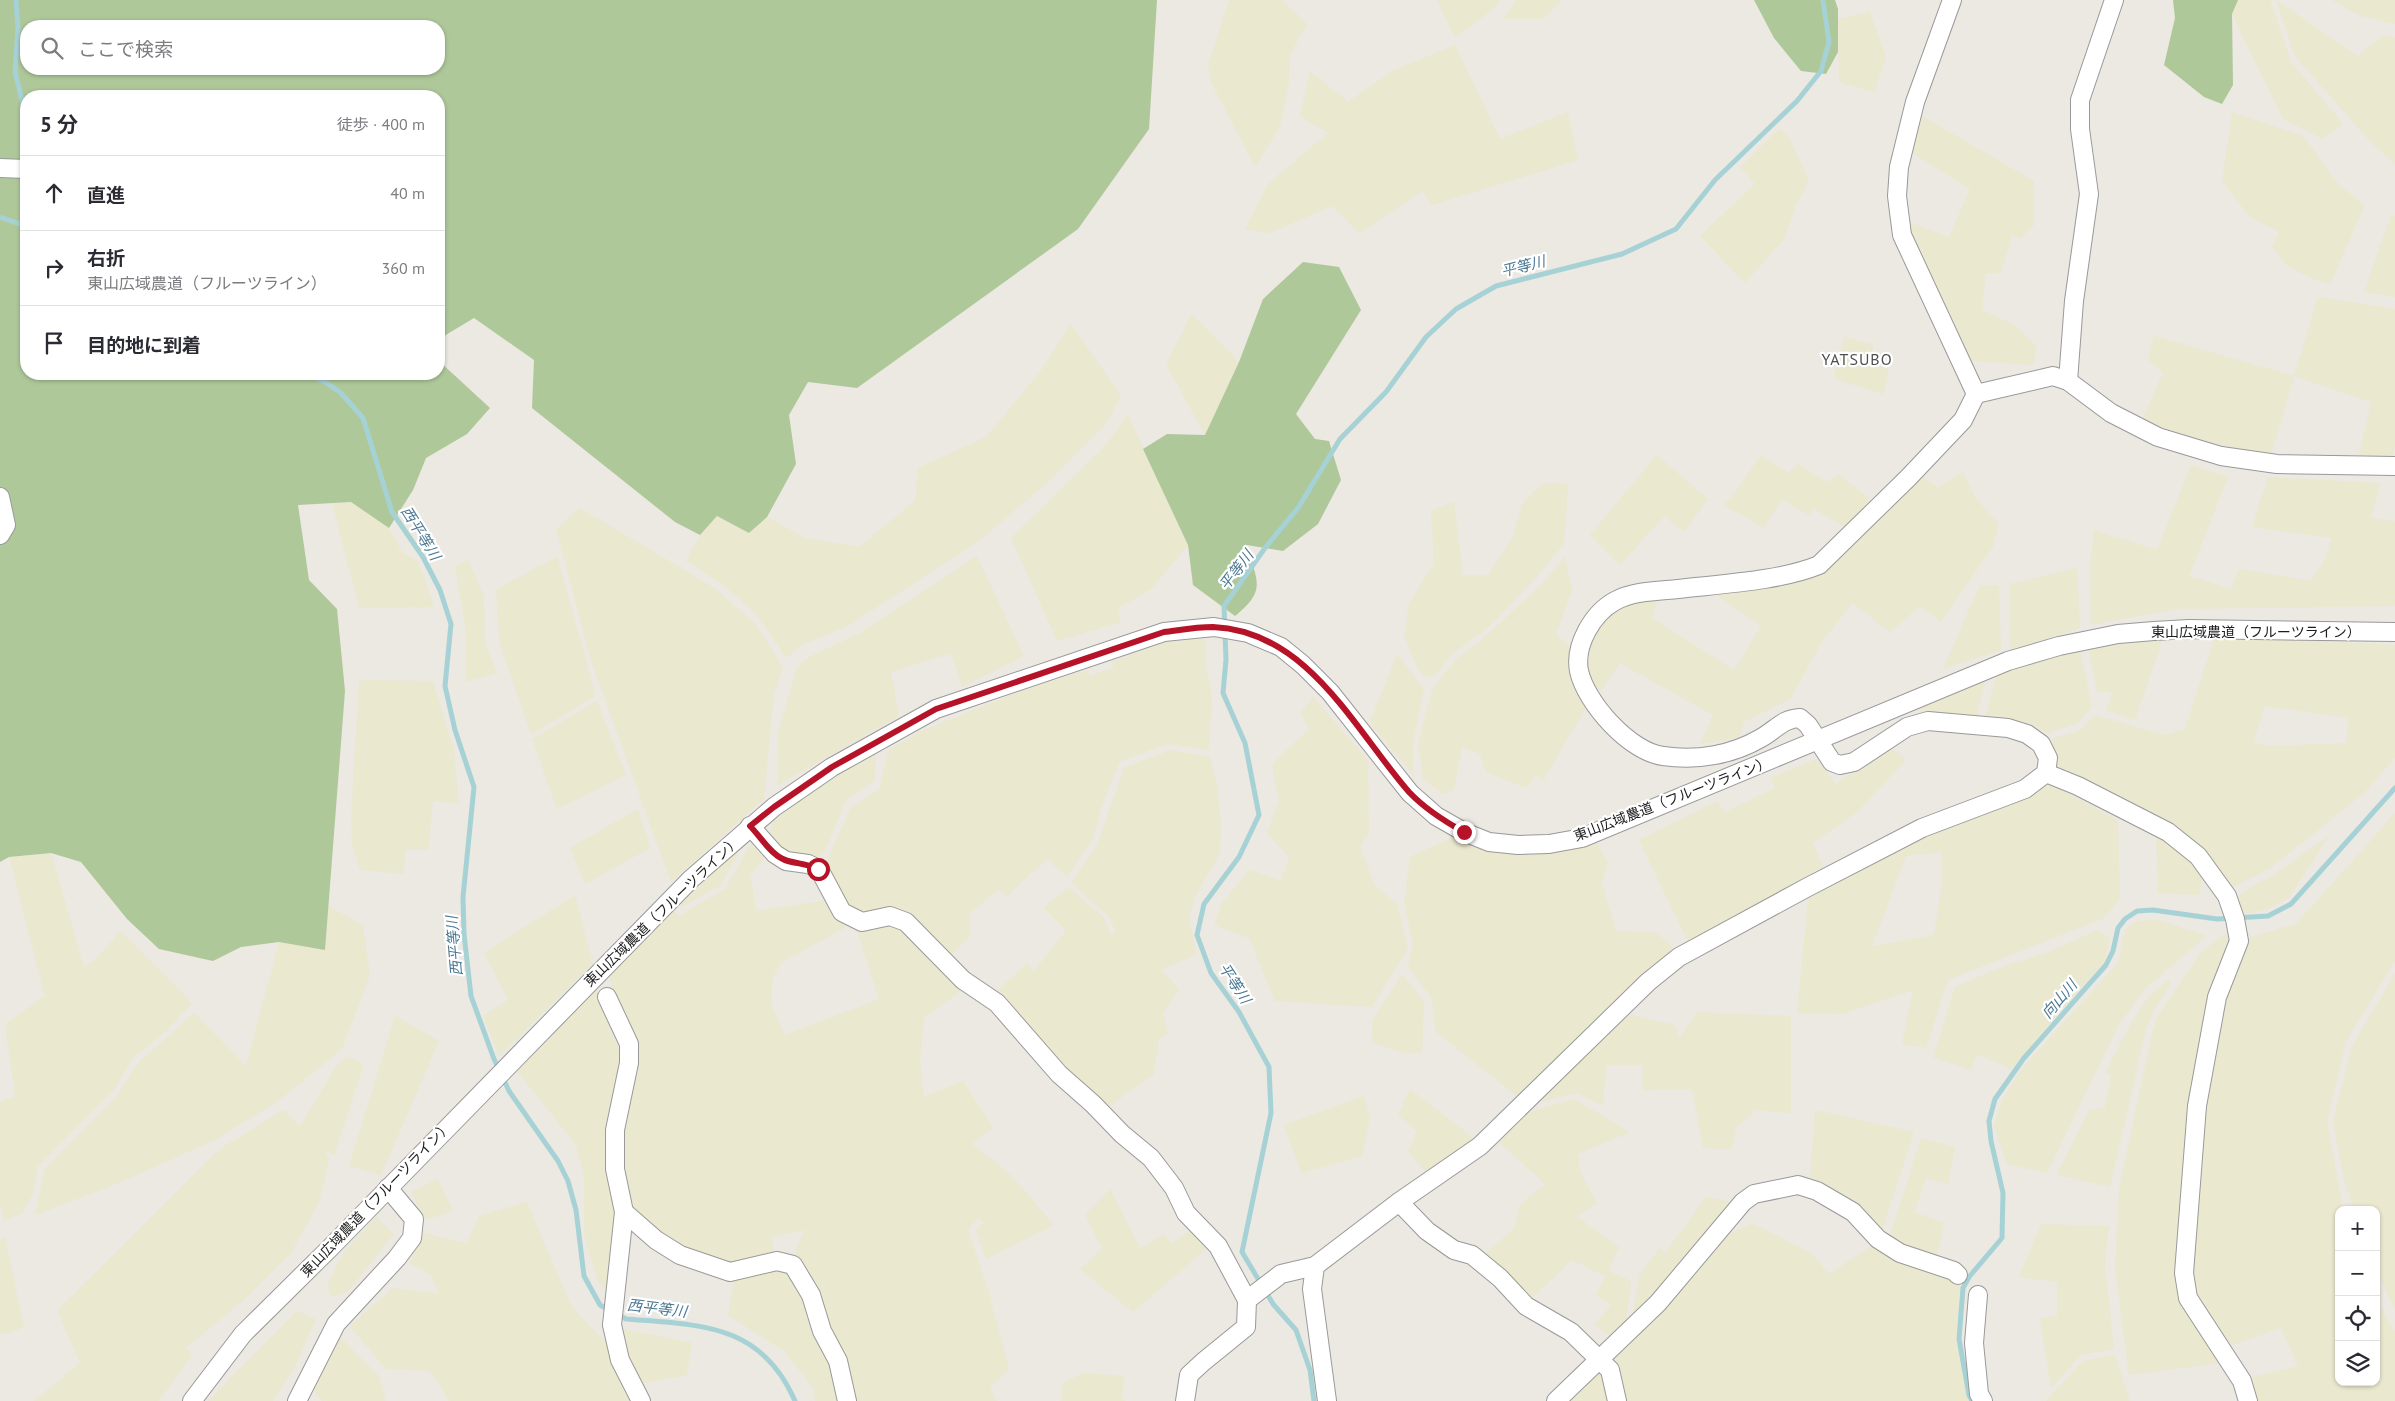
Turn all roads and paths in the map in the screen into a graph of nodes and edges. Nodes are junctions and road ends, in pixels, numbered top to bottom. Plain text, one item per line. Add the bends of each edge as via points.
1 (1952, 0) edge
2 (2114, 0) edge
3 (0, 168) edge
4 (20, 169) edge
5 (2068, 381) junction
6 (1976, 394) junction
7 (2395, 466) edge
8 (0, 497) edge
9 (0, 536) edge
10 (2395, 632) edge
11 (1818, 742) junction
12 (2046, 773) junction
13 (750, 826) junction
14 (607, 996) dead end
15 (388, 1188) junction
16 (1399, 1202) junction
17 (624, 1212) junction
18 (1315, 1266) junction
19 (1958, 1275) dead end
20 (1978, 1295) dead end
21 (1251, 1297) junction
22 (1598, 1360) junction
23 (192, 1401) edge
24 (297, 1401) edge
25 (640, 1401) edge
26 (847, 1401) edge
27 (1185, 1401) edge
28 (1326, 1401) edge
29 (1556, 1401) edge
30 (1617, 1401) edge
31 (1983, 1401) edge
32 (2248, 1401) edge

1 - 6 street via 1915,102 1899,168 1897,196 1902,235
2 - 5 street via 2080,100 2080,129 2090,194 2074,301
3 - 4 street
5 - 6 street via 2053,376
5 - 7 street via 2111,413 2150,433 2222,456 2277,464
6 - 11 street via 1963,420 1819,564 1801,572 1643,592 1616,600 1597,614 1590,625 1580,649 1579,670 1586,689 1628,741 1643,750 1661,756 1685,758 1723,754 1743,748 1788,718 1800,718 1808,724
8 - 9 street via 6,525
10 - 11 street, 東山広域農道（フルーツライン） via 2189,629 2118,634 2058,646 2008,661
11 - 12 street via 1832,762 1840,765 1854,762 1907,727 1928,721 2008,728 2027,734 2041,744 2048,758
11 - 13 street, 東山広域農道（フルーツライン） via 1582,838 1541,844 1490,842 1436,816 1410,793 1330,692 1281,647 1248,633 1214,627 1164,632 936,709 832,767
12 - 16 street via 2025,789 1922,828 1679,957 1648,982 1480,1146
12 - 32 street via 2168,832 2198,856 2227,896 2235,919 2239,942 2217,997 2197,1106 2184,1273 2188,1298 2242,1381
13 - 15 street, 東山広域農道（フルーツライン） via 690,879
13 - 21 street via 775,854 786,861 818,869 842,912 862,922 890,916 906,922 963,980 997,1003 1059,1074 1151,1158 1174,1188 1186,1213 1218,1246
14 - 17 street via 630,1044 615,1130 615,1169
15 - 23 street, 東山広域農道（フルーツライン） via 243,1334
15 - 24 street via 414,1220 412,1238 336,1324
16 - 18 street
16 - 22 street via 1427,1231 1454,1250 1472,1255 1500,1278 1526,1306 1571,1332
17 - 25 street via 612,1323 620,1360
17 - 26 street via 656,1240 680,1255 730,1272 777,1261 793,1265 811,1294 822,1331 838,1361
18 - 21 street via 1281,1274
18 - 28 street via 1312,1289
19 - 22 street via 1900,1253 1878,1239 1853,1212 1817,1190 1798,1185 1754,1194 1658,1303
20 - 31 street via 1974,1343 1979,1394
21 - 27 street via 1246,1327 1189,1375
22 - 29 street
22 - 30 street via 1610,1370

